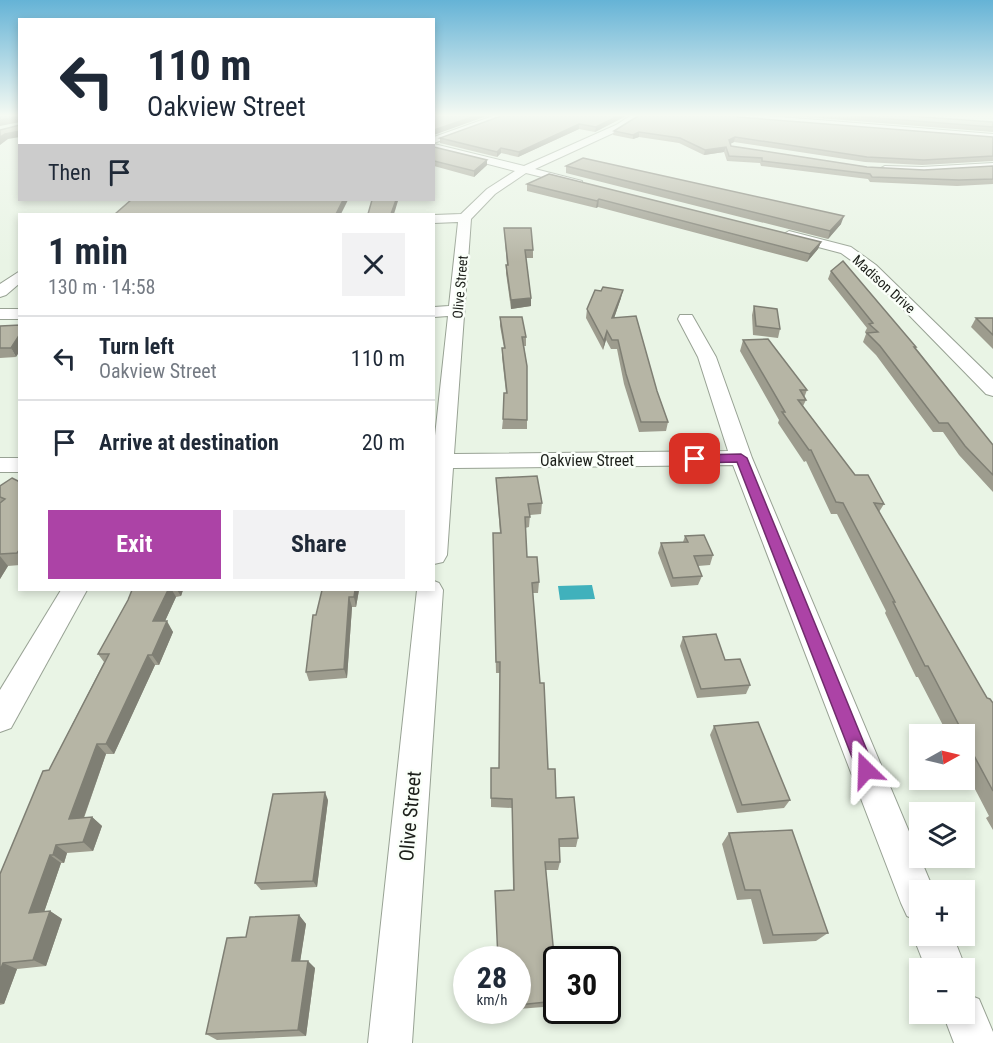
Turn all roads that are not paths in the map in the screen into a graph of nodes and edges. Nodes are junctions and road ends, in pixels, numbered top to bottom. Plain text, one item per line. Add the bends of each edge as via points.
1 (502, 165) edge
2 (534, 165) edge
3 (993, 166) edge
4 (874, 168) edge
5 (522, 170) junction
6 (596, 186) edge
7 (465, 218) junction
8 (435, 219) edge
9 (779, 232) edge
10 (18, 277) edge
11 (0, 292) edge
12 (458, 311) junction
13 (435, 312) edge
14 (0, 314) edge
15 (18, 314) edge
16 (686, 318) dead end
17 (990, 384) edge
18 (741, 458) junction
19 (438, 461) edge
20 (0, 465) edge
21 (18, 465) edge
22 (435, 532) edge
23 (73, 591) edge
24 (430, 591) edge
25 (0, 718) edge
26 (911, 880) edge
27 (968, 1024) edge
28 (390, 1043) edge
29 (976, 1043) edge

1 - 5 street
2 - 5 street
3 - 4 street
5 - 6 street
5 - 7 street via 478,202
7 - 8 street
7 - 12 street, Olive Street
9 - 17 street, Madison Drive via 846,250 872,268
10 - 11 street
12 - 13 street
12 - 19 street, Olive Street
14 - 15 street
16 - 18 street via 707,357
18 - 19 street, Oakview Street
18 - 26 street
19 - 22 street, Olive Street
20 - 21 street
23 - 25 street
24 - 28 street, Olive Street
27 - 29 street

